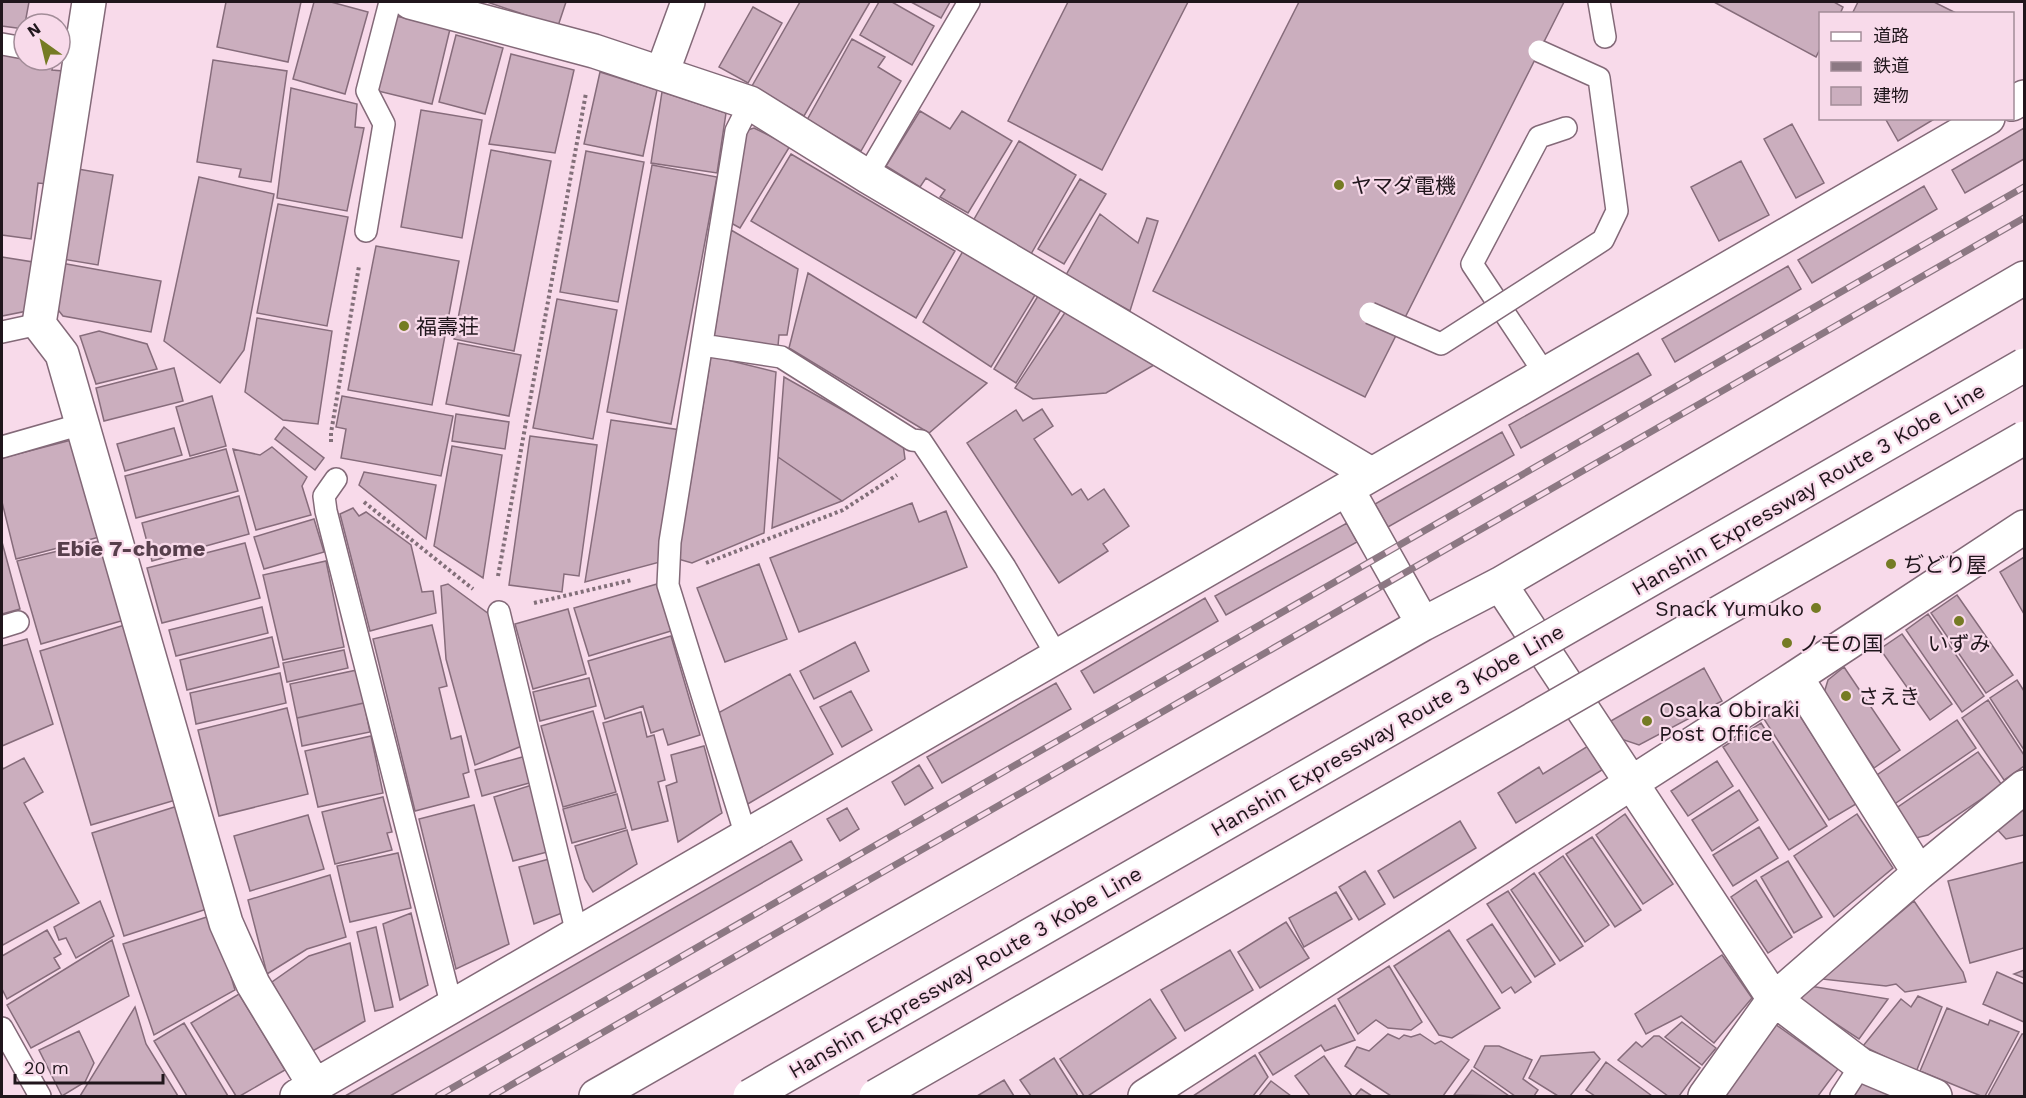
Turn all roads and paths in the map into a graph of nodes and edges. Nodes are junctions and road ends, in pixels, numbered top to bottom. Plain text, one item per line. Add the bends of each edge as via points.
1 (89, 2) edge
2 (390, 2) edge
3 (410, 2) edge
4 (688, 2) edge
5 (969, 2) edge
6 (1599, 2) edge
7 (465, 8) edge
8 (1605, 37) dead end
9 (72, 50) edge
10 (594, 51) junction
11 (1539, 51) dead end
12 (68, 72) edge
13 (662, 73) junction
14 (750, 103) junction
15 (1985, 120) edge
16 (1566, 128) dead end
17 (867, 176) junction
18 (366, 231) joint
19 (2025, 278) edge
20 (1370, 313) dead end
21 (39, 324) junction
22 (2, 332) edge
23 (702, 345) junction
24 (2025, 365) edge
25 (1545, 374) junction
26 (82, 424) junction
27 (2025, 438) edge
28 (2, 447) edge
29 (930, 453) junction
30 (336, 479) junction
31 (1359, 481) junction
32 (2025, 527) edge
33 (669, 571) junction
34 (1500, 584) junction
35 (499, 612) junction
36 (1423, 624) junction
37 (1058, 656) junction
38 (1796, 677) junction
39 (1631, 783) junction
40 (2025, 787) edge
41 (746, 836) junction
42 (1919, 873) junction
43 (578, 934) junction
44 (1774, 999) junction
45 (452, 1007) junction
46 (2, 1028) edge
47 (1861, 1065) junction
48 (306, 1091) edge
49 (40, 1096) edge
50 (596, 1096) edge
51 (750, 1096) edge
52 (876, 1096) edge
53 (1145, 1096) edge
54 (1705, 1096) edge
55 (1841, 1096) edge
56 (1935, 1096) edge

1 - 9 main road
2 - 18 lane via 368,91 384,124
3 - 7 main road
4 - 13 main road
5 - 17 lane
6 - 8 lane
7 - 10 main road
10 - 13 main road
10 - 35 path via 495,595
11 - 20 lane, bridge via 1599,78 1617,211 1603,240 1441,344
12 - 21 main road
13 - 14 main road
14 - 17 main road
14 - 23 lane via 736,130
15 - 25 main road
16 - 25 lane via 1539,137 1472,264
17 - 31 main road
18 - 30 path via 331,433
19 - 34 main road
21 - 22 lane
21 - 26 main road via 62,354
23 - 29 lane via 781,357 912,440 921,441
23 - 33 lane via 670,542
24 - 51 main road, Hanshin Expressway Route 3 Kobe Line, bridge
25 - 31 main road
26 - 28 lane
26 - 48 main road via 226,923
27 - 52 main road, bridge
29 - 33 path via 843,510 693,568
29 - 37 lane
30 - 35 path
30 - 45 lane via 324,496 326,512
31 - 36 main road
31 - 37 main road
32 - 38 main road
33 - 35 path
33 - 41 lane via 668,585
34 - 36 main road
34 - 39 main road
35 - 43 lane
36 - 50 main road
37 - 41 main road
38 - 39 main road
38 - 42 main road
39 - 44 main road
39 - 53 main road
40 - 42 main road
41 - 43 main road
42 - 44 main road
43 - 45 main road
44 - 47 main road
44 - 54 main road
45 - 48 main road
46 - 49 lane
47 - 55 lane
47 - 56 main road

